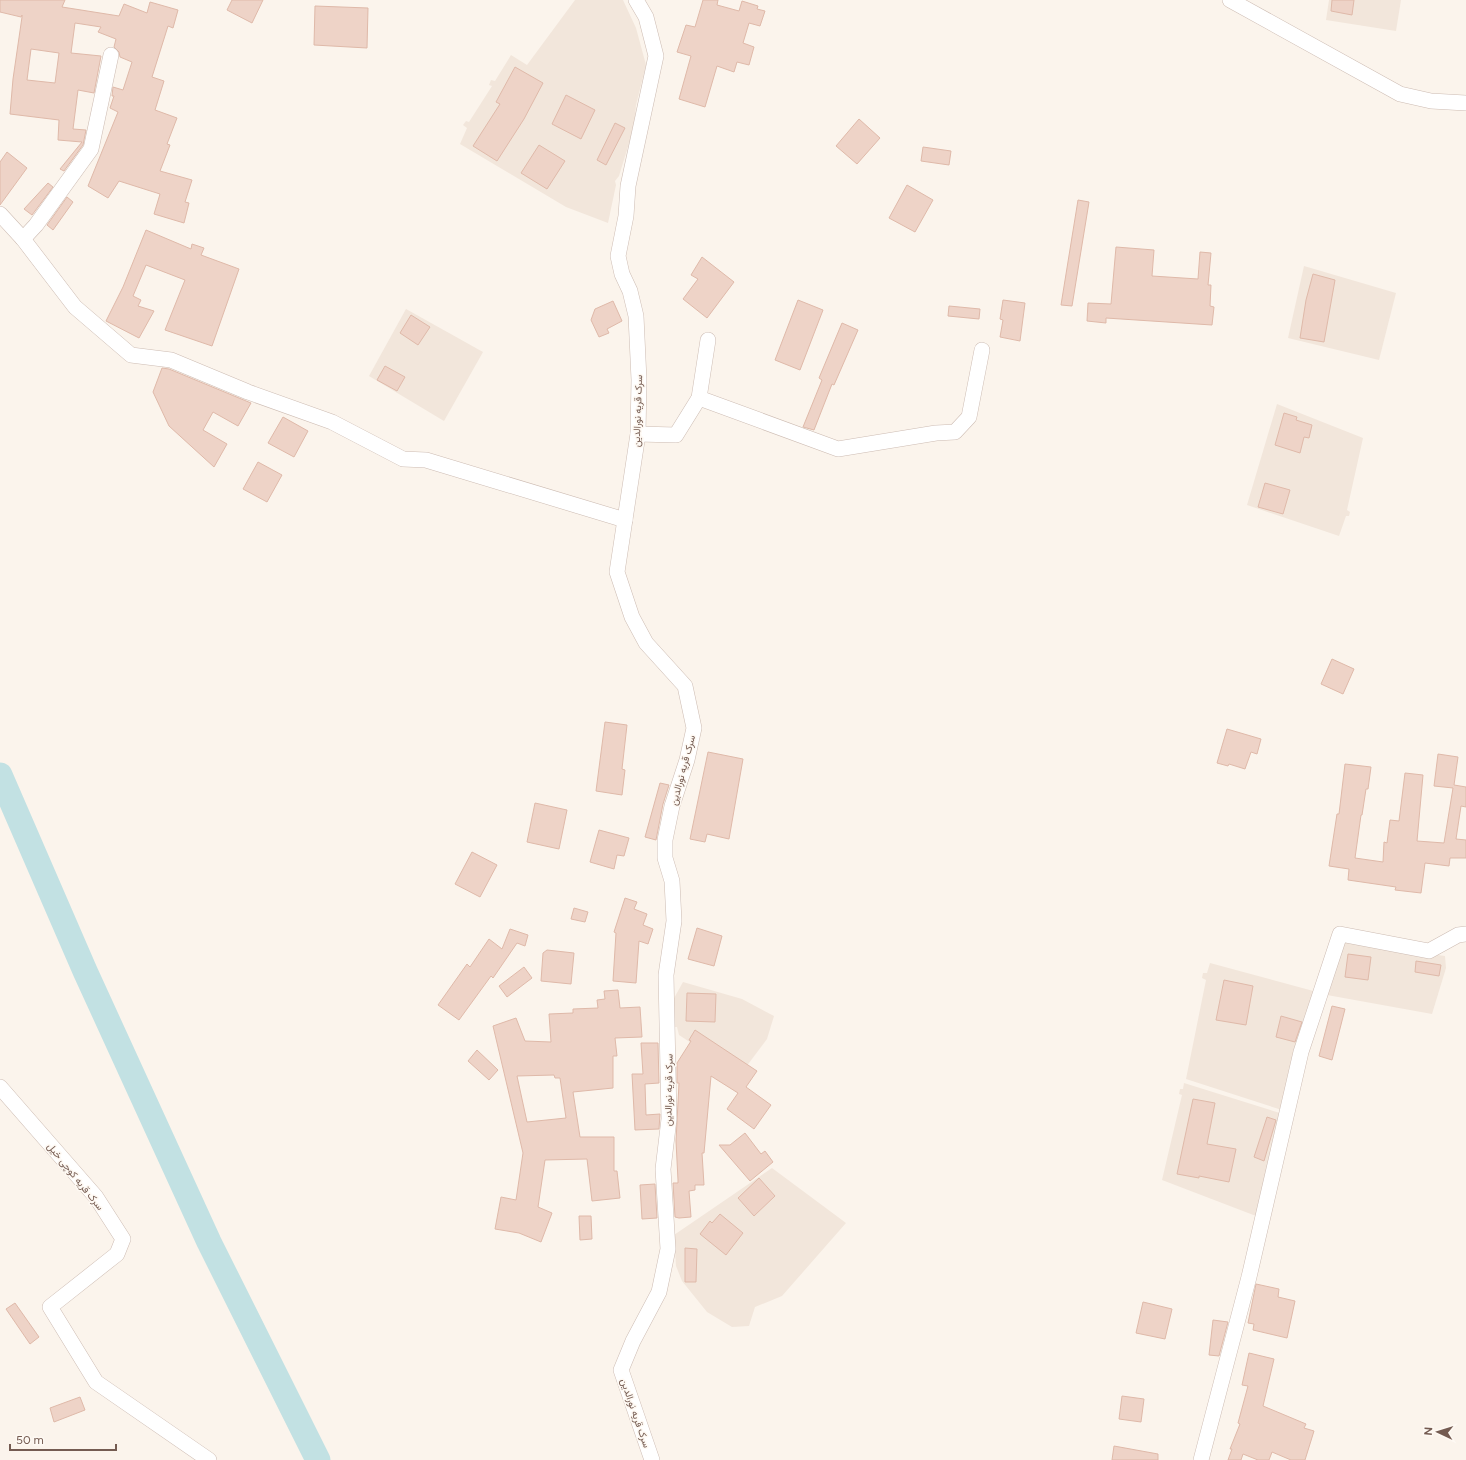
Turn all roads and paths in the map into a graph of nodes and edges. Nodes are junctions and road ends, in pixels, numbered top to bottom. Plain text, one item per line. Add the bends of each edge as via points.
1 (636, 0) edge
2 (1230, 0) edge
3 (111, 55) dead end
4 (1466, 103) edge
5 (0, 214) edge
6 (23, 239) junction
7 (708, 340) dead end
8 (982, 350) dead end
9 (699, 398) junction
10 (638, 434) junction
11 (625, 520) junction
12 (1466, 934) edge
13 (0, 1087) edge
14 (209, 1460) edge
15 (652, 1460) edge
16 (1201, 1460) edge

1 - 10 street, سرک قریه نورالدین via 646,17 656,56 628,186 626,216 618,256 636,316
2 - 4 street via 1400,94 1431,101
3 - 6 street via 91,149
5 - 6 street
6 - 11 street via 75,306 131,355 171,360 248,392 332,422 404,459 426,460
7 - 9 street
8 - 9 street via 969,417 955,432 838,449
9 - 10 street via 676,435
10 - 11 street, سرک قریه نورالدین
11 - 15 street, سرک قریه نورالدین via 617,572 632,617 646,643 684,686 694,728 665,840 665,858 672,881 674,921 666,975 669,1119 663,1170 668,1249 659,1292 621,1370
12 - 16 street via 1458,935 1429,951 1340,934 1302,1052 1249,1277
13 - 14 street, سرک قریه کوچی خیل via 96,1197 123,1239 117,1254 50,1307 96,1382

